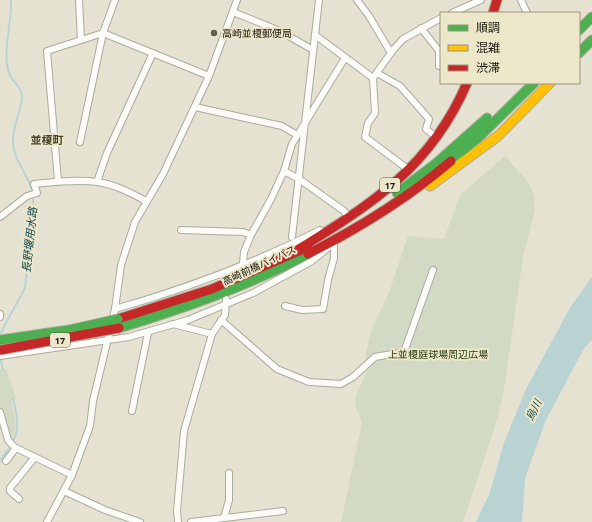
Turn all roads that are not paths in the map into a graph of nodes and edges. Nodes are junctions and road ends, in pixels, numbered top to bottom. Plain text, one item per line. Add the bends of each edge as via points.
1 (78, 0) edge
2 (115, 0) edge
3 (237, 0) edge
4 (318, 0) edge
5 (357, 0) edge
6 (497, 0) edge
7 (521, 0) edge
8 (477, 1) edge
9 (233, 12) junction
10 (454, 12) edge
11 (493, 12) edge
12 (526, 12) edge
13 (592, 17) edge
14 (440, 18) edge
15 (592, 26) edge
16 (421, 28) junction
17 (580, 29) edge
18 (103, 33) junction
19 (315, 35) junction
20 (580, 38) edge
21 (81, 40) junction
22 (592, 40) edge
23 (313, 50) junction
24 (580, 52) edge
25 (153, 53) junction
26 (392, 53) junction
27 (345, 58) junction
28 (439, 66) dead end
29 (375, 75) junction
30 (209, 76) junction
31 (467, 84) edge
32 (524, 84) edge
33 (533, 84) edge
34 (549, 84) edge
35 (195, 107) junction
36 (306, 121) junction
37 (490, 122) junction
38 (297, 135) junction
39 (437, 138) junction
40 (80, 142) dead end
41 (409, 170) junction
42 (284, 171) junction
43 (416, 178) junction
44 (299, 179) junction
45 (58, 181) junction
46 (97, 182) junction
47 (146, 201) junction
48 (390, 206) junction
49 (0, 217) edge
50 (349, 217) junction
51 (181, 230) dead end
52 (251, 235) junction
53 (292, 237) dead end
54 (334, 241) junction
55 (283, 258) junction
56 (243, 264) junction
57 (433, 270) dead end
58 (226, 302) junction
59 (285, 306) dead end
60 (115, 309) junction
61 (221, 320) junction
62 (118, 324) junction
63 (173, 324) junction
64 (148, 333) junction
65 (212, 334) junction
66 (108, 339) junction
67 (0, 340) edge
68 (1, 354) edge
69 (132, 411) dead end
70 (0, 412) edge
71 (13, 446) junction
72 (34, 457) junction
73 (6, 461) dead end
74 (229, 473) dead end
75 (72, 475) junction
76 (64, 491) junction
77 (19, 499) dead end
78 (283, 511) dead end
79 (224, 518) junction
80 (47, 522) edge
81 (140, 522) edge
82 (178, 522) edge
83 (191, 522) edge

1 - 21 street
2 - 18 street
3 - 9 street
4 - 19 street
5 - 26 street
6 - 11 highway
7 - 12 street
8 - 10 street
9 - 23 street via 280,31
9 - 30 street
13 - 17 highway
14 - 16 street
15 - 20 highway
16 - 26 street via 403,39
16 - 28 street via 439,51
18 - 21 street
18 - 25 street
18 - 40 street
19 - 23 street
19 - 27 street
21 - 45 street via 47,51
22 - 24 highway
23 - 36 street
25 - 30 street
25 - 46 street via 107,153
26 - 29 street
27 - 29 street
27 - 36 street
29 - 39 street via 400,86 429,119 426,129
29 - 41 street via 375,113 368,123 365,137
30 - 35 street
31 - 39 highway, 17 via 454,112
32 - 37 highway, 17
33 - 37 highway, 17
34 - 48 highway, 17 via 515,120 480,150 430,187
35 - 38 street via 282,126
35 - 47 street via 163,174
36 - 38 street
36 - 44 street
37 - 43 highway, 高崎前橋バイパス / 17
37 - 48 highway, 高崎前橋バイパス / 17 via 448,164
38 - 42 street
39 - 41 highway, 17
41 - 50 highway, 17
42 - 44 street
42 - 52 street
43 - 50 highway
43 - 55 highway, 高崎前橋バイパス / 17 via 343,228 304,250
44 - 50 street
44 - 53 street
45 - 46 street
45 - 49 street via 34,184 36,193 27,196
46 - 47 street via 121,189
47 - 60 street via 135,222 121,264
48 - 54 highway, 高崎前橋バイパス / 17
50 - 55 highway, 17
50 - 56 street
51 - 52 street via 243,232
52 - 56 street via 244,252
54 - 58 street via 323,253 296,271 252,293
54 - 59 street via 334,258 323,309 302,310
54 - 62 highway, 高崎前橋バイパス / 17 via 266,276 194,306
55 - 62 highway, 高崎前橋バイパス / 17 via 212,289
56 - 60 street via 218,278
57 - 61 street via 404,352 376,357 341,384 309,382 277,369
58 - 61 street via 225,315
58 - 63 street
60 - 66 street
61 - 65 street
62 - 67 highway, 高崎前橋バイパス / 17, bridge
62 - 68 highway, 高崎前橋バイパス / 17, bridge
63 - 64 street
63 - 65 street
64 - 66 street
64 - 69 street
65 - 82 street via 184,431
66 - 68 street
66 - 75 street via 93,401 90,426
70 - 71 street
71 - 72 street
71 - 73 street
72 - 75 street
72 - 77 street via 10,488
74 - 79 street via 229,500
75 - 76 street
76 - 80 street
76 - 81 street via 105,510
78 - 79 street
79 - 83 street

